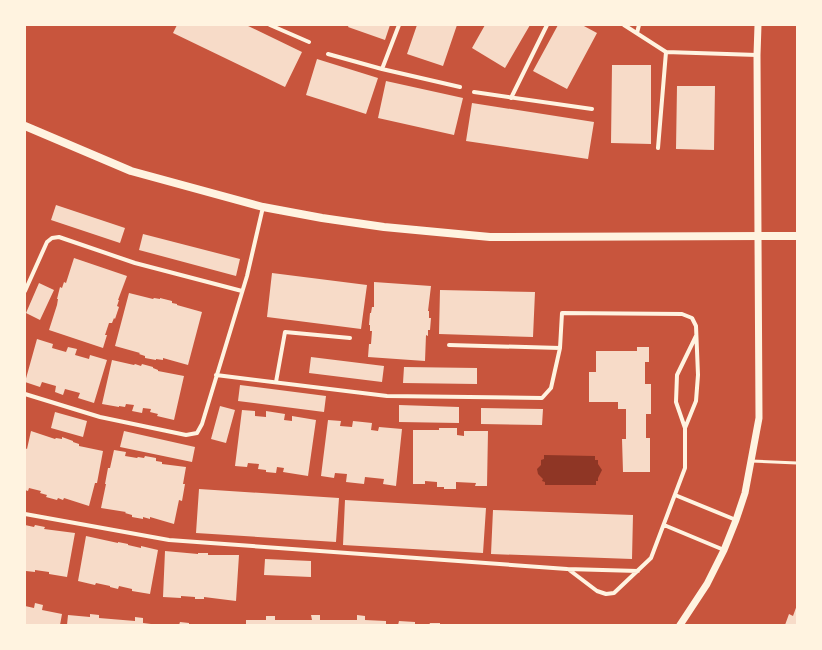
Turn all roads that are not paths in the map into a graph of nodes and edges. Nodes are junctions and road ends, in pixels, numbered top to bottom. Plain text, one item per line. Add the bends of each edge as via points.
1 (270, 25) edge
2 (398, 25) edge
3 (547, 25) edge
4 (624, 25) edge
5 (639, 25) edge
6 (758, 25) edge
7 (637, 33) junction
8 (309, 42) dead end
9 (666, 52) junction
10 (328, 54) dead end
11 (757, 55) junction
12 (382, 69) junction
13 (460, 87) dead end
14 (474, 92) dead end
15 (511, 98) junction
16 (592, 109) dead end
17 (25, 126) edge
18 (658, 148) dead end
19 (263, 208) junction
20 (759, 236) junction
21 (797, 236) edge
22 (25, 291) edge
23 (242, 291) junction
24 (696, 336) junction
25 (350, 338) dead end
26 (449, 345) dead end
27 (560, 348) junction
28 (216, 375) junction
29 (276, 382) junction
30 (25, 394) edge
31 (685, 428) junction
32 (751, 462) junction
33 (797, 463) edge
34 (675, 495) junction
35 (25, 514) edge
36 (736, 520) junction
37 (664, 525) junction
38 (724, 550) junction
39 (567, 569) junction
40 (638, 571) junction
41 (680, 625) edge

1 - 8 street
2 - 12 street
3 - 15 street
4 - 7 street
5 - 7 street
6 - 11 street
7 - 9 street
9 - 11 street
9 - 18 street
10 - 12 street
11 - 20 street
12 - 13 street
14 - 15 street
15 - 16 street
17 - 19 main road via 131,171
19 - 20 main road via 384,227 490,237
19 - 23 street
20 - 21 main road
20 - 32 street via 759,418
22 - 23 street via 47,242 59,237 135,263
23 - 28 street
24 - 27 street via 696,326 692,318 682,314 562,313
24 - 31 street via 696,401
24 - 31 street via 677,375 676,402
25 - 29 street via 285,332
26 - 27 street
27 - 29 street via 550,388 542,398 387,396
28 - 29 street
28 - 30 street via 202,424 197,432 186,435 100,417
31 - 34 street via 685,468
32 - 33 lane
32 - 36 street
34 - 36 street
34 - 37 street
35 - 39 street via 169,540
36 - 38 street
37 - 38 street
37 - 40 street via 650,558
38 - 41 street via 707,584
39 - 40 street
39 - 40 street via 597,592 606,594 614,593

